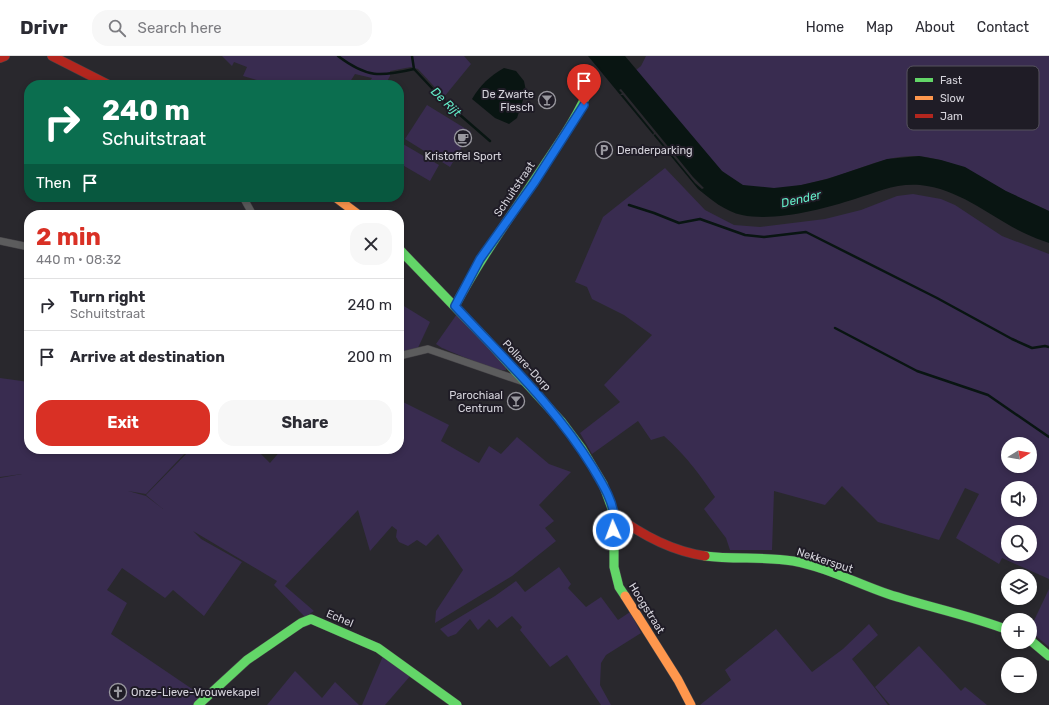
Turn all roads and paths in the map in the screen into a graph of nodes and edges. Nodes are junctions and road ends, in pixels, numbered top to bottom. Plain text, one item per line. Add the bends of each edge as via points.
1 (5, 56) edge
2 (52, 56) edge
3 (0, 58) edge
4 (98, 80) edge
5 (591, 84) dead end
6 (341, 202) edge
7 (352, 210) edge
8 (0, 240) edge
9 (24, 246) edge
10 (404, 254) edge
11 (455, 306) junction
12 (404, 355) edge
13 (526, 383) junction
14 (614, 514) junction
15 (1001, 627) edge
16 (1037, 646) edge
17 (1049, 656) edge
18 (198, 705) edge
19 (457, 705) edge
20 (691, 705) edge

1 - 3 street
2 - 4 street
5 - 11 street, Schuitstraat via 584,105 534,183 480,259
6 - 7 street
8 - 9 street
10 - 11 street, Pollare-Dorp
11 - 13 street, Pollare-Dorp
12 - 13 street via 428,349
13 - 14 street, Pollare-Dorp via 561,421 582,449 603,484
14 - 15 street, Nekkersput via 626,525 687,553 713,557 769,558 804,564 892,596
14 - 20 street, Hoogstraat via 614,567 619,587
16 - 17 street
18 - 19 street, Echel via 247,660 301,623 311,619 378,648

